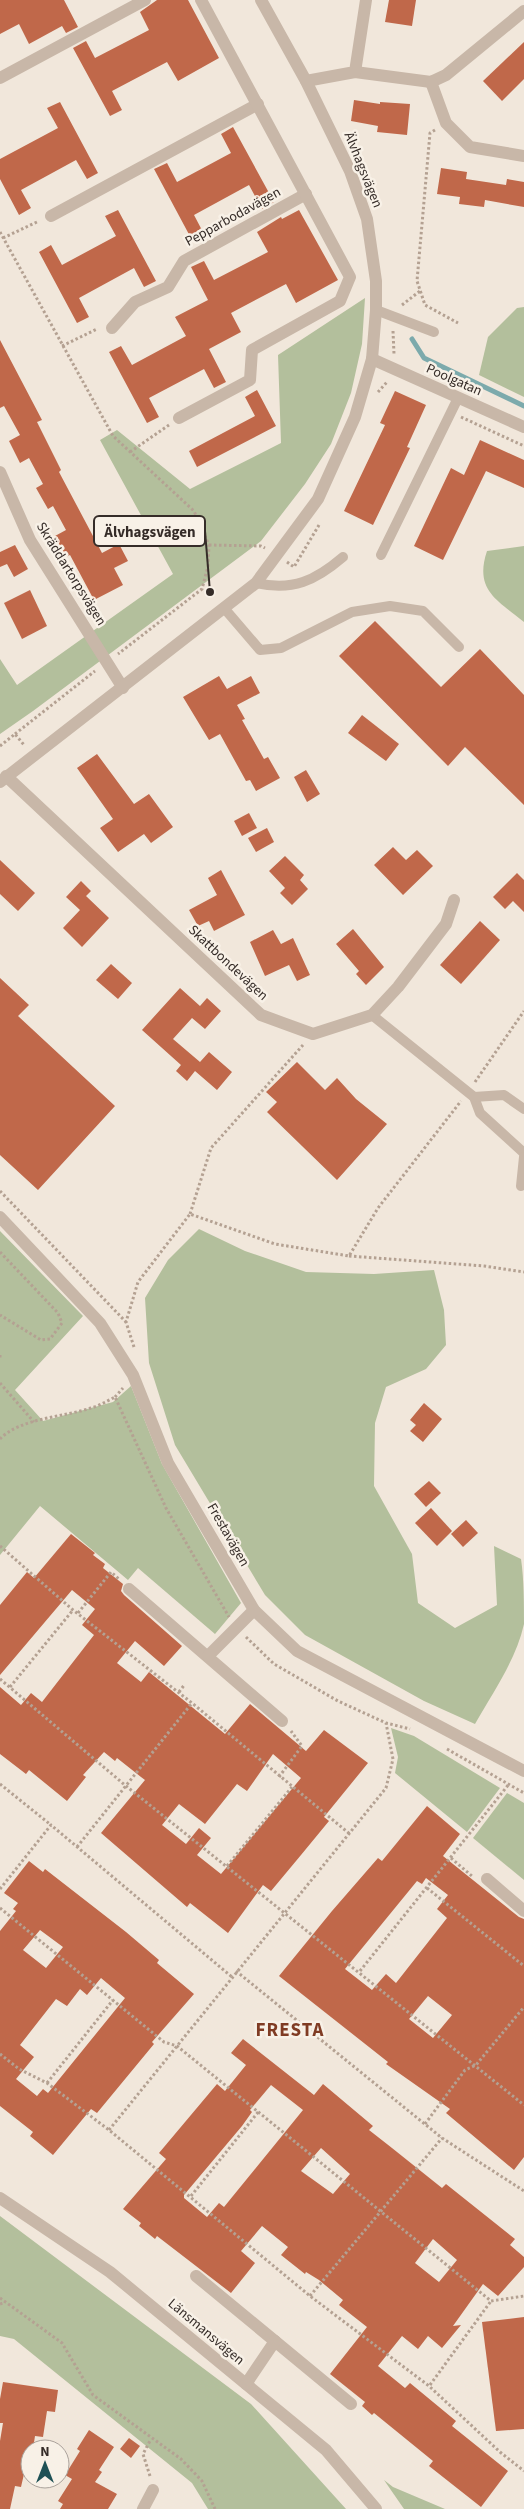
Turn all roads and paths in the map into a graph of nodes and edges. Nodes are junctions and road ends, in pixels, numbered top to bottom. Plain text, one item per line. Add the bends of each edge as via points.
1 (145, 0) edge
2 (261, 0) edge
3 (366, 0) edge
4 (203, 1) edge
5 (524, 10) edge
6 (355, 72) junction
7 (0, 78) edge
8 (306, 81) junction
9 (430, 82) junction
10 (258, 104) junction
11 (446, 123) junction
12 (524, 156) edge
13 (306, 194) junction
14 (51, 216) joint
15 (0, 232) edge
16 (3, 238) junction
17 (420, 291) junction
18 (376, 310) junction
19 (390, 315) junction
20 (458, 323) dead end
21 (112, 328) joint
22 (434, 332) dead end
23 (62, 346) junction
24 (372, 359) junction
25 (458, 398) junction
26 (179, 418) joint
27 (524, 427) edge
28 (130, 452) junction
29 (0, 472) edge
30 (209, 545) junction
31 (267, 548) dead end
32 (381, 555) dead end
33 (343, 557) dead end
34 (256, 583) junction
35 (224, 608) junction
36 (459, 647) dead end
37 (108, 661) junction
38 (123, 688) junction
39 (15, 734) junction
40 (0, 746) edge
41 (31, 756) junction
42 (3, 779) edge
43 (454, 900) dead end
44 (524, 1011) edge
45 (372, 1015) junction
46 (313, 1034) junction
47 (471, 1094) junction
48 (524, 1109) edge
49 (524, 1153) edge
50 (524, 1157) edge
51 (521, 1186) dead end
52 (0, 1191) edge
53 (190, 1214) junction
54 (0, 1217) edge
55 (0, 1252) edge
56 (349, 1256) junction
57 (524, 1272) edge
58 (0, 1315) edge
59 (126, 1322) junction
60 (133, 1375) junction
61 (0, 1383) edge
62 (34, 1422) dead end
63 (0, 1546) edge
64 (111, 1572) dead end
65 (129, 1589) dead end
66 (73, 1610) junction
67 (254, 1610) junction
68 (78, 1613) junction
69 (208, 1656) junction
70 (0, 1679) edge
71 (185, 1684) dead end
72 (10, 1687) junction
73 (179, 1692) junction
74 (192, 1703) junction
75 (282, 1721) joint
76 (386, 1723) dead end
77 (524, 1771) edge
78 (279, 1777) junction
79 (0, 1784) edge
80 (508, 1784) dead end
81 (126, 1786) junction
82 (292, 1787) junction
83 (51, 1825) junction
84 (350, 1835) junction
85 (77, 1847) junction
86 (451, 1858) junction
87 (227, 1866) junction
88 (487, 1879) joint
89 (427, 1888) junction
90 (0, 1889) edge
91 (0, 1908) edge
92 (524, 1911) edge
93 (285, 1913) junction
94 (524, 1966) edge
95 (236, 1971) junction
96 (360, 1971) junction
97 (232, 1977) junction
98 (113, 2000) junction
99 (524, 2007) edge
100 (177, 2046) junction
101 (0, 2054) edge
102 (476, 2065) junction
103 (48, 2082) junction
104 (524, 2105) edge
105 (259, 2111) junction
106 (425, 2124) junction
107 (109, 2130) junction
108 (442, 2138) junction
109 (524, 2191) edge
110 (191, 2196) junction
111 (0, 2198) edge
112 (382, 2211) junction
113 (196, 2276) dead end
114 (310, 2296) junction
115 (524, 2296) edge
116 (0, 2298) edge
117 (491, 2301) junction
118 (5, 2302) junction
119 (0, 2304) edge
120 (275, 2341) junction
121 (246, 2384) junction
122 (430, 2386) junction
123 (351, 2404) dead end
124 (151, 2440) junction
125 (524, 2470) edge
126 (154, 2490) joint
127 (143, 2509) edge
128 (215, 2509) edge
129 (376, 2509) edge

1 - 7 street
2 - 8 street, Älvhagsvägen
3 - 6 street
4 - 10 street
5 - 9 street via 446,75
6 - 8 street
6 - 9 street
8 - 18 street, Älvhagsvägen via 350,171 367,219 376,281
9 - 11 street
10 - 13 street
10 - 14 street
11 - 12 street via 470,147
11 - 17 path via 430,133 417,281
13 - 21 street, Pepparbodavägen via 184,261 168,287 135,302
13 - 26 street via 350,277 340,301 252,350 250,380
14 - 16 path
15 - 16 path
16 - 23 path
17 - 19 path
17 - 20 path via 425,305
18 - 19 lane
18 - 24 street, Älvhagsvägen
19 - 22 lane
21 - 23 path via 97,329
23 - 28 path via 113,436
24 - 25 street, Poolgatan
24 - 34 street, Älvhagsvägen via 355,417 318,499
25 - 27 street, Poolgatan
25 - 32 lane
26 - 28 path
28 - 30 path via 194,511
29 - 37 street, Skräddartorpsvägen via 30,540
30 - 31 path
30 - 37 path via 202,589
33 - 34 lane via 324,573 301,584 274,587
34 - 35 street, Älvhagsvägen
35 - 36 lane via 260,650 281,648 352,612 390,606 423,611
35 - 38 street, Älvhagsvägen
37 - 38 street, Skräddartorpsvägen
37 - 39 path
38 - 41 street, Älvhagsvägen
39 - 40 path
39 - 41 path
41 - 42 street, Älvhagsvägen
42 - 46 street, Skattbondevägen via 261,1015
43 - 45 street via 446,924 398,987
44 - 47 path
45 - 46 street
45 - 47 lane
46 - 53 path via 211,1148
47 - 48 lane via 504,1095
47 - 49 lane via 480,1114
47 - 56 path via 378,1208
50 - 51 lane
52 - 59 path
53 - 56 path via 275,1244
53 - 59 path via 138,1282
54 - 60 street, Frestavägen via 100,1323
55 - 58 path via 58,1313 62,1323 50,1339 41,1340
56 - 57 path
59 - 60 path via 139,1363
60 - 67 street, Frestavägen via 168,1463
61 - 62 path
63 - 66 path
64 - 68 path
65 - 69 street
66 - 68 path
66 - 72 path
67 - 69 street
67 - 77 street, Frestavägen via 297,1651
68 - 73 path
69 - 75 street
70 - 72 path
71 - 73 path
72 - 81 path
73 - 74 path
74 - 78 path
74 - 81 path
75 - 78 path via 302,1746
76 - 84 path via 393,1759 386,1788
78 - 82 path
79 - 83 path
80 - 86 path
81 - 85 path
81 - 87 path
82 - 84 path
82 - 87 path
83 - 85 path
83 - 90 path
84 - 93 path
85 - 97 path
86 - 88 path via 476,1879
86 - 89 path
87 - 93 path
88 - 92 street
89 - 94 path
89 - 96 path
91 - 98 path
93 - 95 path
93 - 96 path
95 - 97 path
95 - 106 path
96 - 102 path
97 - 100 path
98 - 100 path via 164,2042
98 - 103 path
99 - 102 path
100 - 105 path
100 - 107 path
101 - 103 path via 19,2069
102 - 104 path
102 - 106 path via 465,2070
103 - 107 path
105 - 110 path
105 - 112 path
106 - 108 path
107 - 110 path
108 - 109 path
108 - 112 path
110 - 114 path
111 - 121 street, Länsmansvägen via 110,2272
112 - 114 path
112 - 117 path
113 - 120 street
114 - 122 path
115 - 117 path
116 - 118 path
117 - 122 path
118 - 119 path
118 - 124 path via 62,2343 93,2396
120 - 121 street
120 - 123 street
121 - 129 street, Länsmansvägen via 326,2450
122 - 125 path via 500,2452
124 - 126 path via 143,2454
124 - 128 path via 181,2459 202,2481
126 - 127 street

